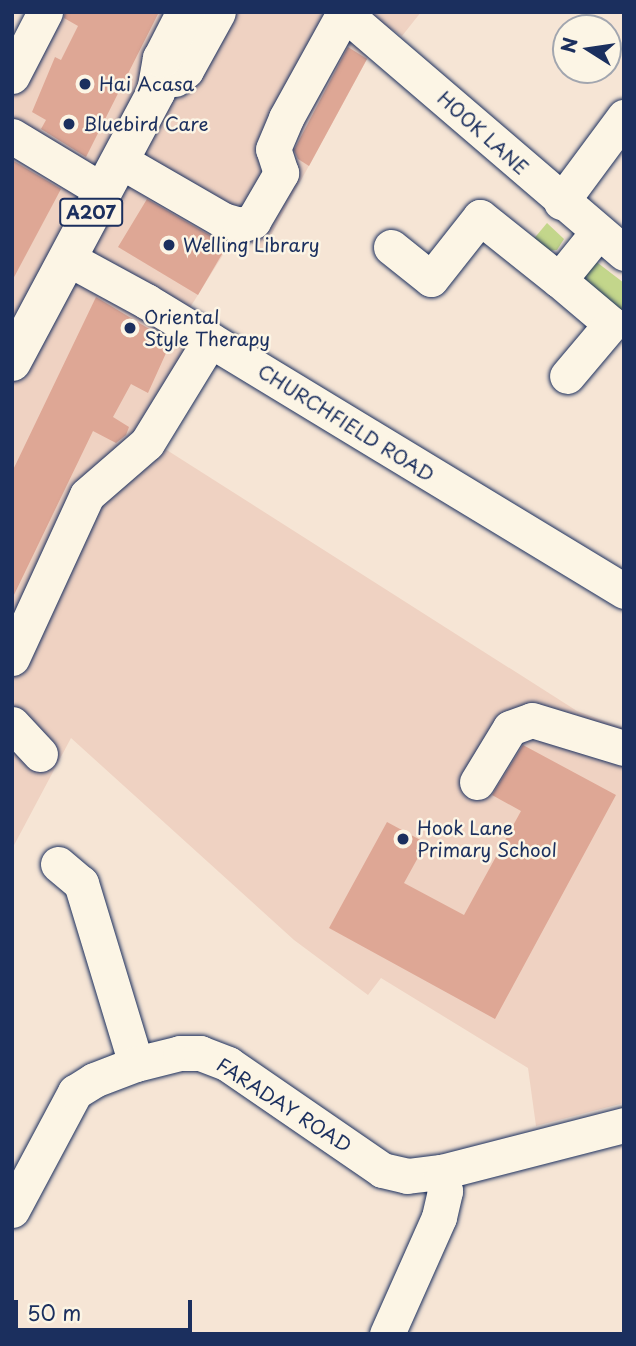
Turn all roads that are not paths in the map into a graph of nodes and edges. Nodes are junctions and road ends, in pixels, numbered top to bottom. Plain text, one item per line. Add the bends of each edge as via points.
1 (45, 12) edge
2 (186, 12) edge
3 (217, 12) edge
4 (343, 13) edge
5 (12, 76) edge
6 (156, 92) junction
7 (624, 117) edge
8 (12, 136) edge
9 (111, 176) junction
10 (561, 202) junction
11 (611, 242) edge
12 (391, 247) dead end
13 (67, 257) junction
14 (559, 279) junction
15 (210, 340) junction
16 (12, 362) edge
17 (567, 376) dead end
18 (624, 591) edge
19 (12, 658) edge
20 (12, 724) edge
21 (624, 748) edge
22 (40, 754) dead end
23 (477, 782) dead end
24 (58, 864) dead end
25 (136, 1064) junction
26 (624, 1125) edge
27 (441, 1172) junction
28 (12, 1210) edge
29 (387, 1334) edge

1 - 5 street
2 - 6 main road, A207 via 162,59
3 - 6 main road, A207 via 186,70
4 - 9 street via 272,149 281,173 253,221 240,225 223,220
4 - 10 street, HOOK LANE
6 - 9 main road, A207
7 - 10 street
8 - 9 street
9 - 13 main road, A207
10 - 11 street, HOOK LANE
11 - 14 street
12 - 14 street via 431,279 480,217
13 - 15 street, CHURCHFIELD ROAD
13 - 16 main road, A207
14 - 17 street via 611,324
15 - 18 street, CHURCHFIELD ROAD
15 - 19 street via 147,443 87,495
20 - 22 street
21 - 23 street via 532,720 510,728
24 - 25 street via 81,883
25 - 27 street, FARADAY ROAD via 200,1053 228,1064 382,1170 407,1176
25 - 28 street, FARADAY ROAD via 75,1092
26 - 27 street, FARADAY ROAD
27 - 29 street via 445,1191 439,1217

